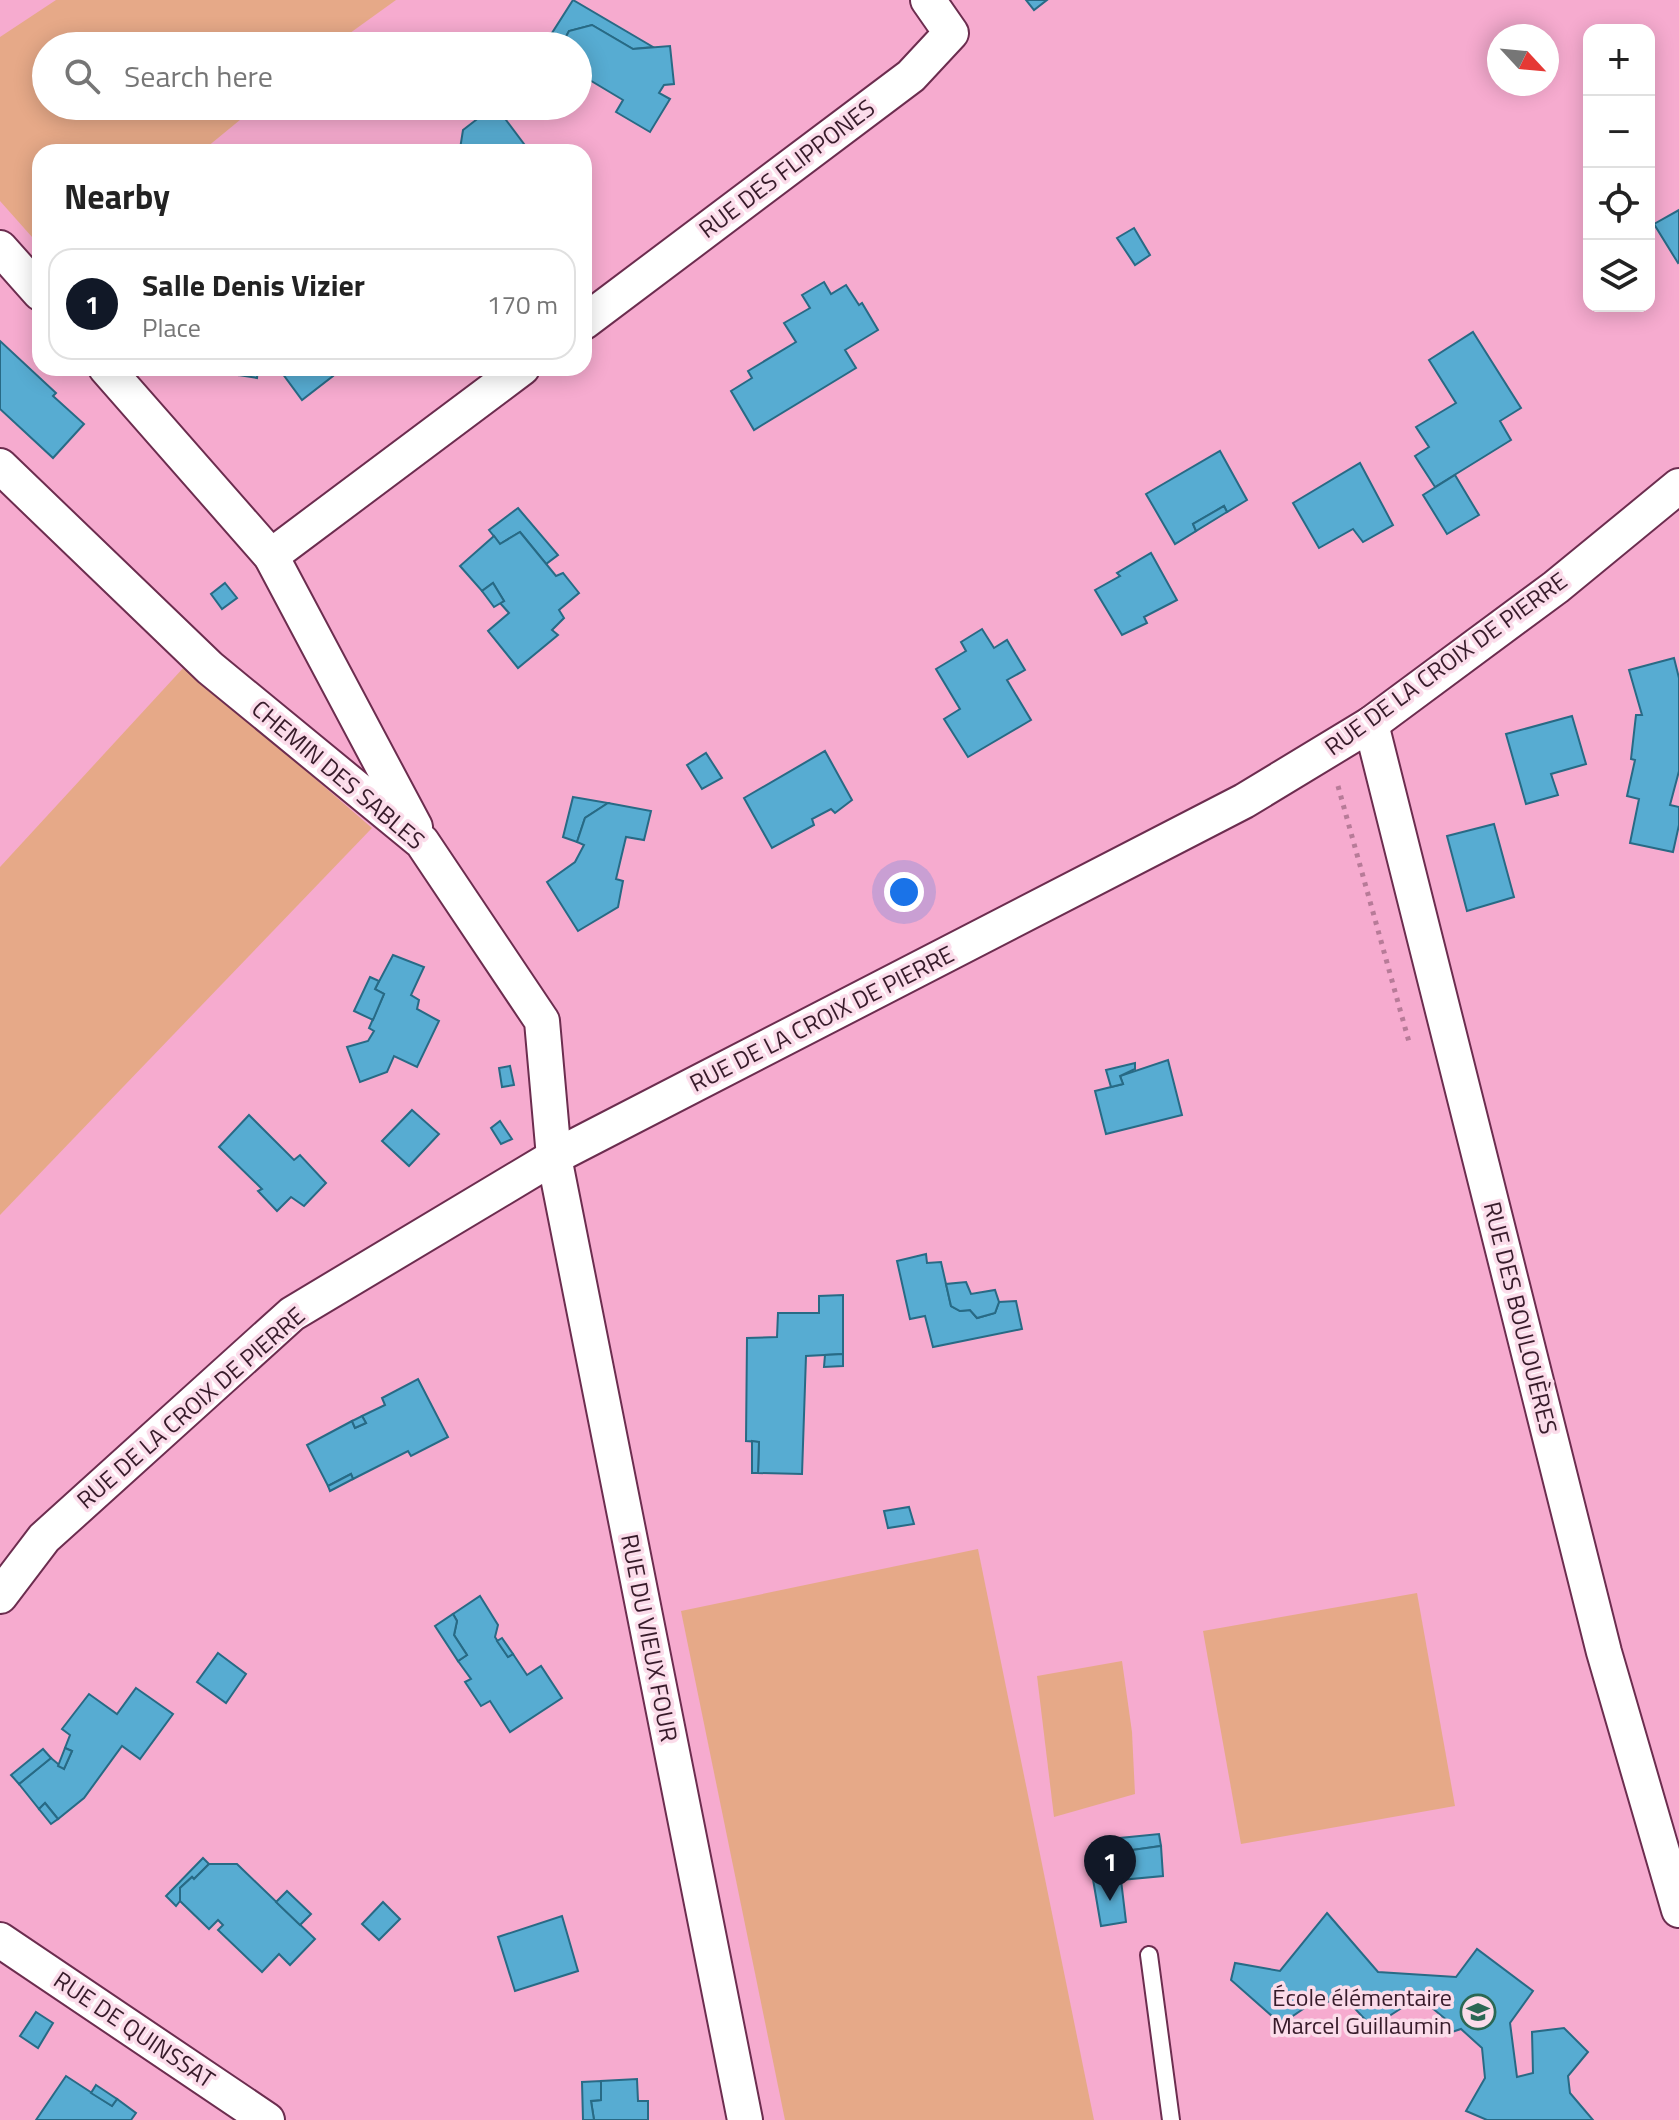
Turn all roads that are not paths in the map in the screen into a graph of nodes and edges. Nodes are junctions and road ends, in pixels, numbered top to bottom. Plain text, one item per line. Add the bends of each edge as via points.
1 (928, 0) edge
2 (0, 248) edge
3 (32, 284) edge
4 (592, 316) edge
5 (113, 376) edge
6 (511, 376) edge
7 (0, 466) edge
8 (1679, 486) edge
9 (271, 556) junction
10 (1371, 724) junction
11 (422, 842) junction
12 (554, 1157) junction
13 (0, 1596) edge
14 (1679, 1910) edge
15 (0, 1940) edge
16 (1149, 1955) dead end
17 (267, 2120) edge
18 (745, 2120) edge
19 (1171, 2120) edge

1 - 4 street, RUE DES FLIPPONES via 951,33 911,76
2 - 3 street
5 - 9 street
6 - 9 street
7 - 11 street, CHEMIN DES SABLES via 210,668
8 - 10 street, RUE DE LA CROIX DE PIERRE via 1556,587
9 - 11 street
10 - 12 street, RUE DE LA CROIX DE PIERRE via 1244,801
10 - 14 street, RUE DES BOULOUÈRES via 1604,1652
11 - 12 street, CHEMIN DES SABLES via 542,1021
12 - 13 street, RUE DE LA CROIX DE PIERRE via 292,1314 44,1538
12 - 18 street, RUE DU VIEUX FOUR
15 - 17 street, RUE DE QUINSSAT
16 - 19 lane

